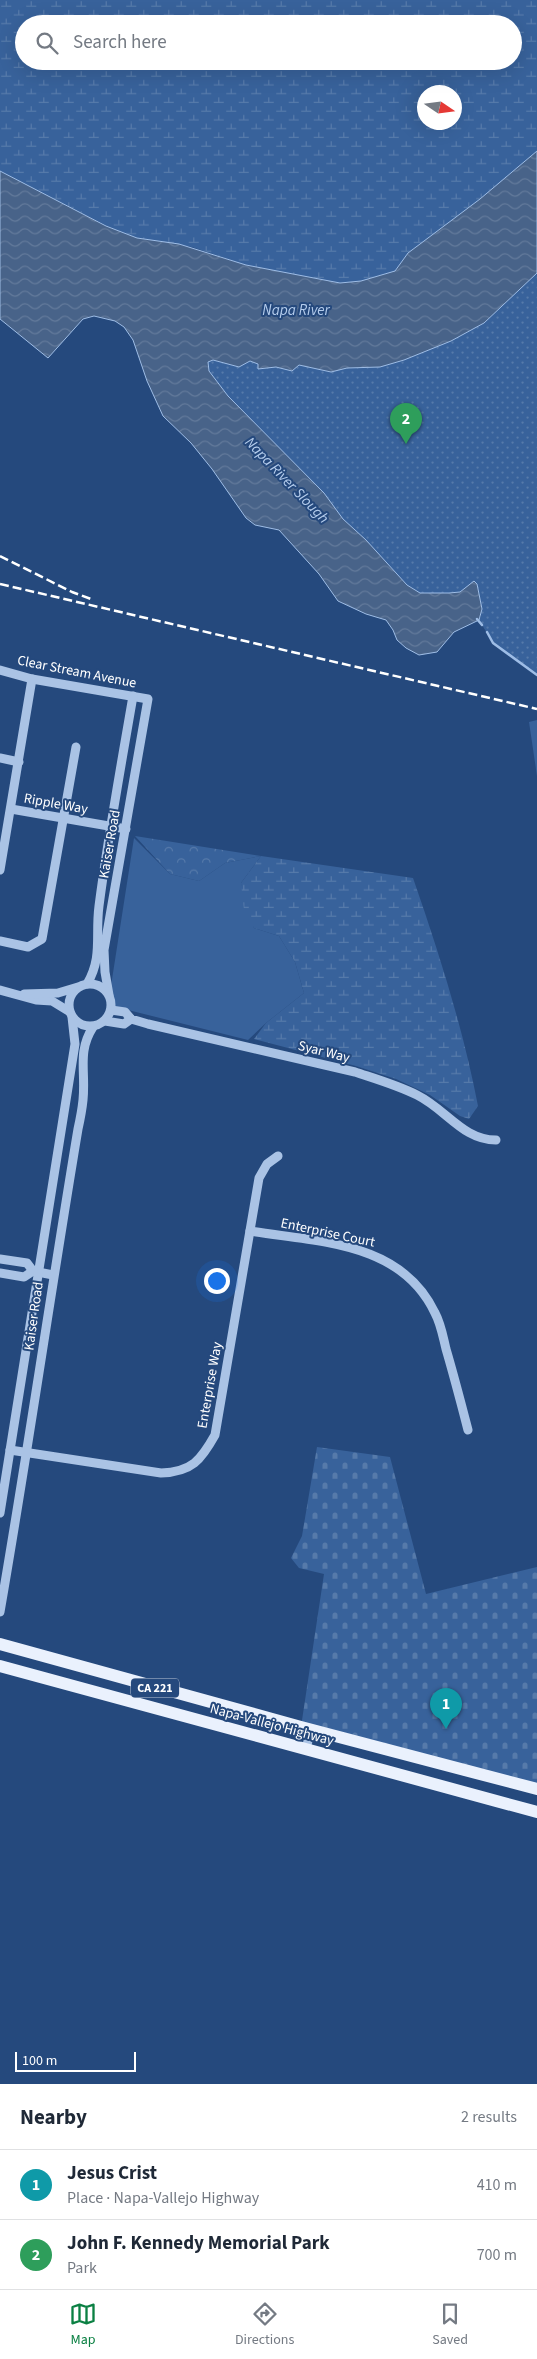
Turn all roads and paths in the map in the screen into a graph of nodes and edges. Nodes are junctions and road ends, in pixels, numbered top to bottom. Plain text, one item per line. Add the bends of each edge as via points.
1 (0, 670) edge
2 (32, 679) junction
3 (133, 696) junction
4 (148, 699) joint
5 (76, 747) dead end
6 (0, 758) edge
7 (19, 762) junction
8 (11, 809) junction
9 (63, 820) junction
10 (110, 826) junction
11 (126, 829) junction
12 (0, 870) edge
13 (0, 941) edge
14 (87, 984) junction
15 (78, 987) junction
16 (0, 990) edge
17 (16, 994) junction
18 (109, 995) junction
19 (111, 1010) junction
20 (71, 1014) junction
21 (131, 1019) junction
22 (105, 1021) junction
23 (93, 1026) junction
24 (496, 1140) dead end
25 (278, 1156) dead end
26 (250, 1231) junction
27 (0, 1259) edge
28 (36, 1271) junction
29 (0, 1273) edge
30 (53, 1275) junction
31 (468, 1430) dead end
32 (10, 1450) junction
33 (28, 1452) junction
34 (0, 1513) edge
35 (0, 1612) edge
36 (0, 1644) edge
37 (0, 1666) edge
38 (311, 1729) junction
39 (306, 1749) junction
40 (537, 1789) edge
41 (537, 1812) edge

1 - 2 street, Clear Stream Avenue
2 - 3 street, Clear Stream Avenue
2 - 7 street
3 - 4 street, Clear Stream Avenue
3 - 10 street, Kaiser Road
4 - 11 street, Kaiser Road
5 - 9 street
6 - 7 street
7 - 8 street
8 - 9 street, Ripple Way
8 - 12 street
9 - 10 street, Ripple Way
9 - 13 street via 42,939 28,947
10 - 11 street, Ripple Way
10 - 14 street, Kaiser Road via 97,921 97,963
11 - 18 street, Kaiser Road via 104,950
14 - 15 street
14 - 18 street via 101,987
15 - 17 street via 58,993
15 - 20 street via 70,998
16 - 17 street
17 - 20 street via 52,1001
18 - 19 street
19 - 21 street, Syar Way via 125,1012
19 - 22 street
20 - 23 street via 81,1025
20 - 28 street, Kaiser Road via 75,1044
21 - 22 street, Syar Way via 124,1024
21 - 24 street, Syar Way via 374,1078 418,1096 445,1112 473,1136
22 - 23 street
23 - 30 street, Kaiser Road via 82,1051 83,1099
25 - 26 street, Enterprise Way via 259,1178
26 - 31 street, Enterprise Court via 361,1250 382,1257 409,1278 424,1295 439,1322
26 - 33 street, Enterprise Way via 215,1435 203,1456 181,1471 161,1474
27 - 28 street via 27,1263
28 - 29 street via 24,1277
28 - 30 street
28 - 32 street, Kaiser Road
30 - 33 street, Kaiser Road
32 - 33 street, Enterprise Way
32 - 34 street, Kaiser Road
33 - 35 street, Kaiser Road
36 - 38 main road, Napa-Vallejo Highway / CA 221
37 - 39 main road, Napa-Vallejo Highway / CA 221
38 - 39 street
38 - 40 main road, Napa-Vallejo Highway / CA 221
39 - 41 main road, Napa-Vallejo Highway / CA 221

